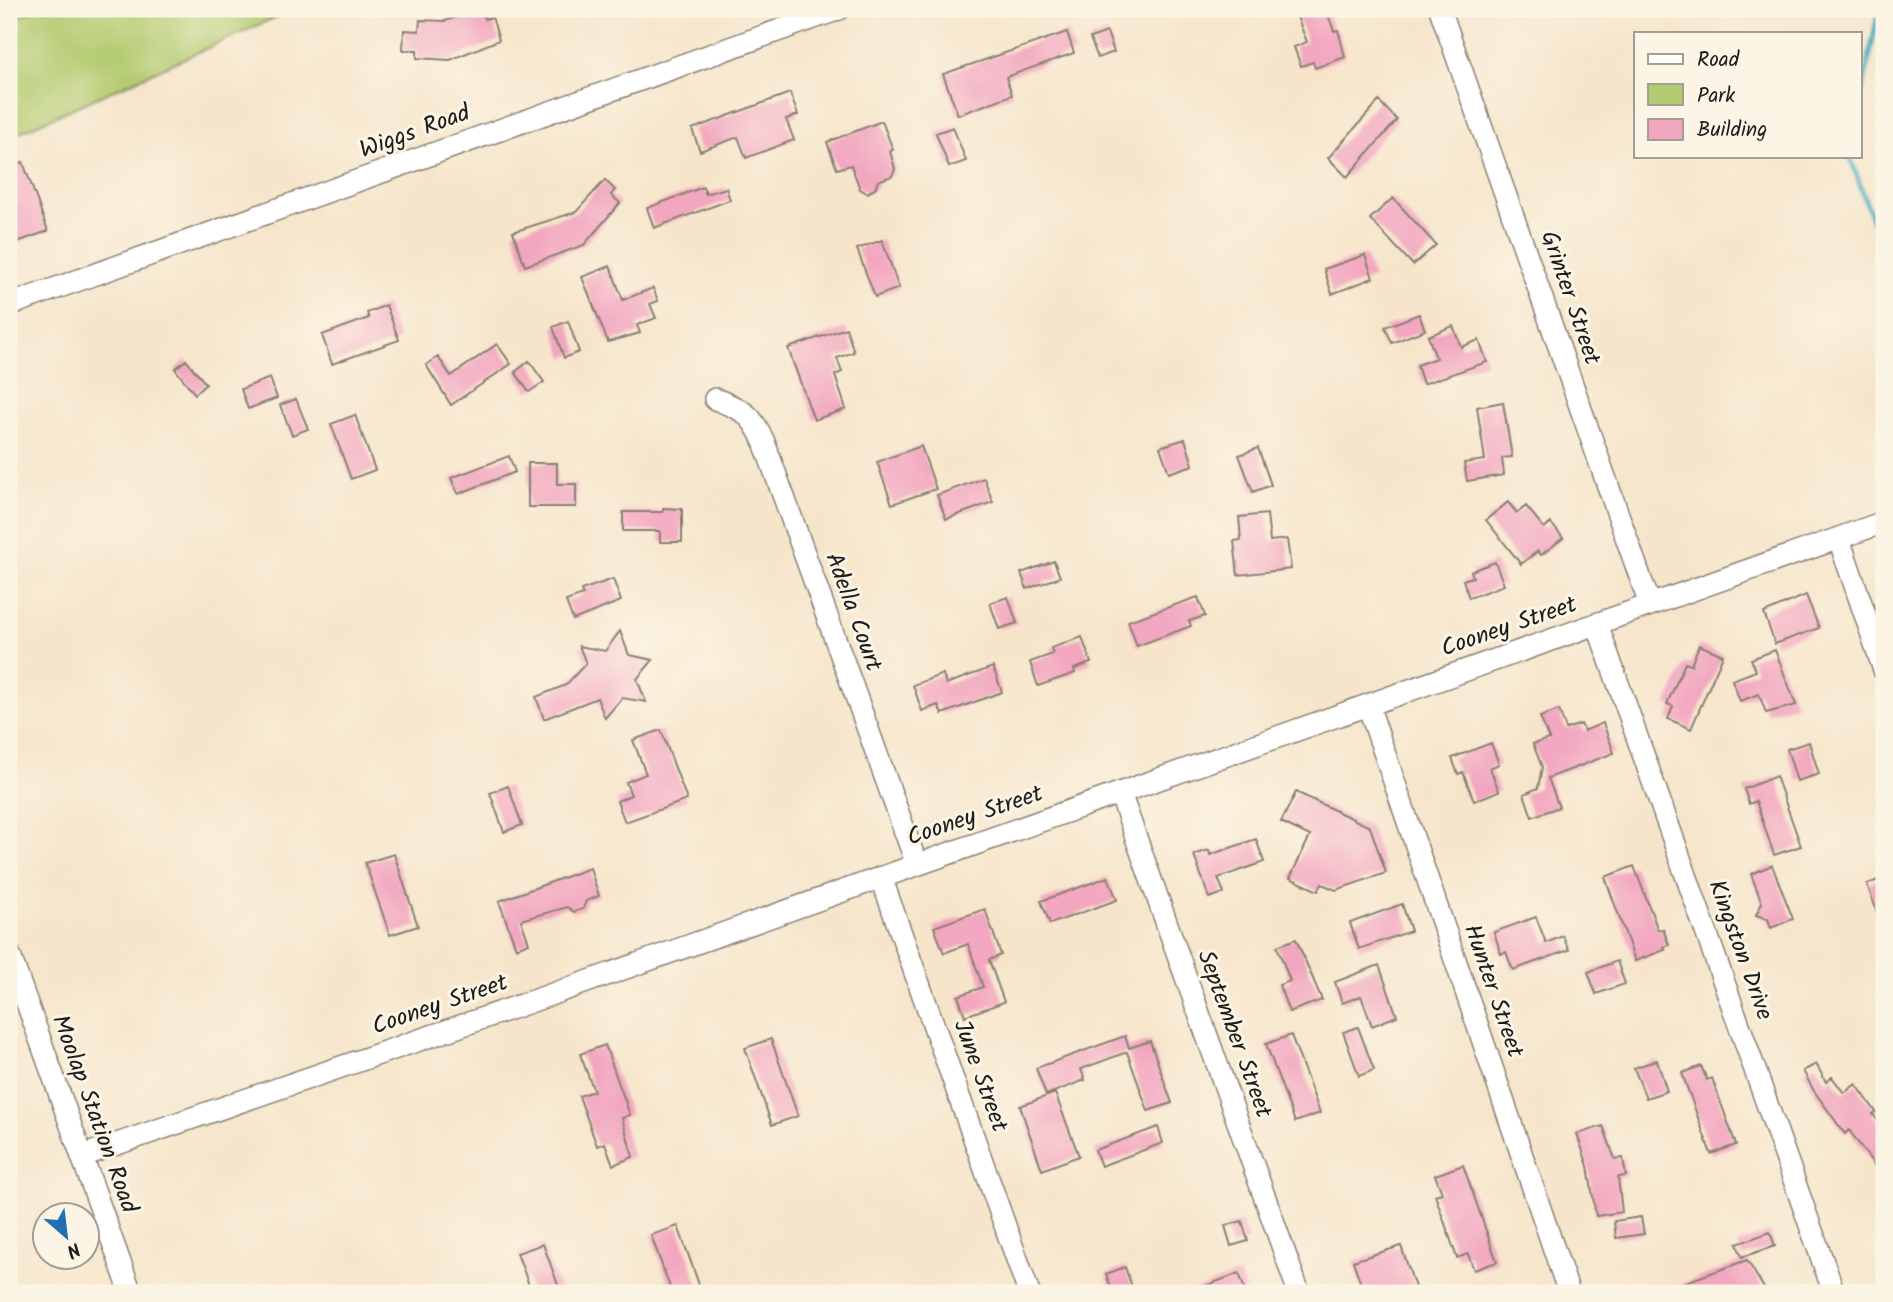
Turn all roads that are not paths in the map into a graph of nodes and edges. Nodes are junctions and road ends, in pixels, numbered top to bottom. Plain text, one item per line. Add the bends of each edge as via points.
1 (839, 9) edge
2 (1440, 9) edge
3 (9, 305) edge
4 (715, 399) dead end
5 (1884, 522) edge
6 (1839, 539) junction
7 (1650, 606) junction
8 (1597, 624) junction
9 (1884, 670) edge
10 (1368, 705) junction
11 (1120, 793) junction
12 (917, 865) junction
13 (881, 877) junction
14 (9, 953) edge
15 (82, 1156) junction
16 (131, 1293) edge
17 (1030, 1293) edge
18 (1299, 1293) edge
19 (1569, 1293) edge
20 (1834, 1293) edge

1 - 3 street, Wiggs Road
2 - 7 street, Grinter Street
4 - 12 street, Adella Court via 754,419
5 - 6 street, Cooney Street
6 - 7 street, Cooney Street
6 - 9 street
7 - 8 street, Cooney Street
8 - 10 street, Cooney Street
8 - 20 street, Kingston Drive
10 - 11 street, Cooney Street
10 - 19 street, Hunter Street
11 - 12 street, Cooney Street
11 - 18 street, September Street
12 - 13 street, Cooney Street
13 - 15 street, Cooney Street
13 - 17 street, June Street
14 - 15 street, Moolap Station Road
15 - 16 street, Moolap Station Road

